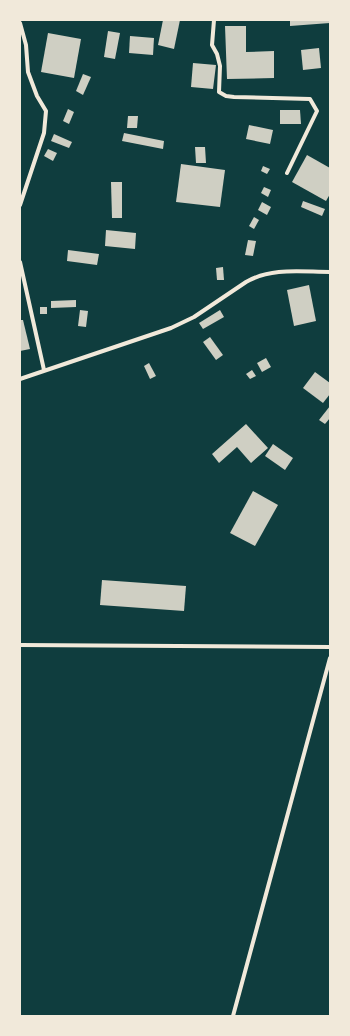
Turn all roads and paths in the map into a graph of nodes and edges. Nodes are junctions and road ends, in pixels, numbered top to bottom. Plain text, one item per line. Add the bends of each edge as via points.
1 (214, 20) edge
2 (20, 23) edge
3 (287, 173) dead end
4 (20, 205) edge
5 (20, 262) edge
6 (330, 272) edge
7 (44, 370) junction
8 (20, 379) edge
9 (20, 645) edge
10 (330, 647) edge
11 (330, 658) edge
12 (233, 1016) edge

1 - 3 street via 212,45 220,66 219,92 234,97 310,99 318,111
2 - 4 street via 26,45 28,72 46,111 44,133
5 - 7 street
6 - 7 street via 265,273 253,278 194,317 171,328
7 - 8 street
9 - 10 street
11 - 12 street

